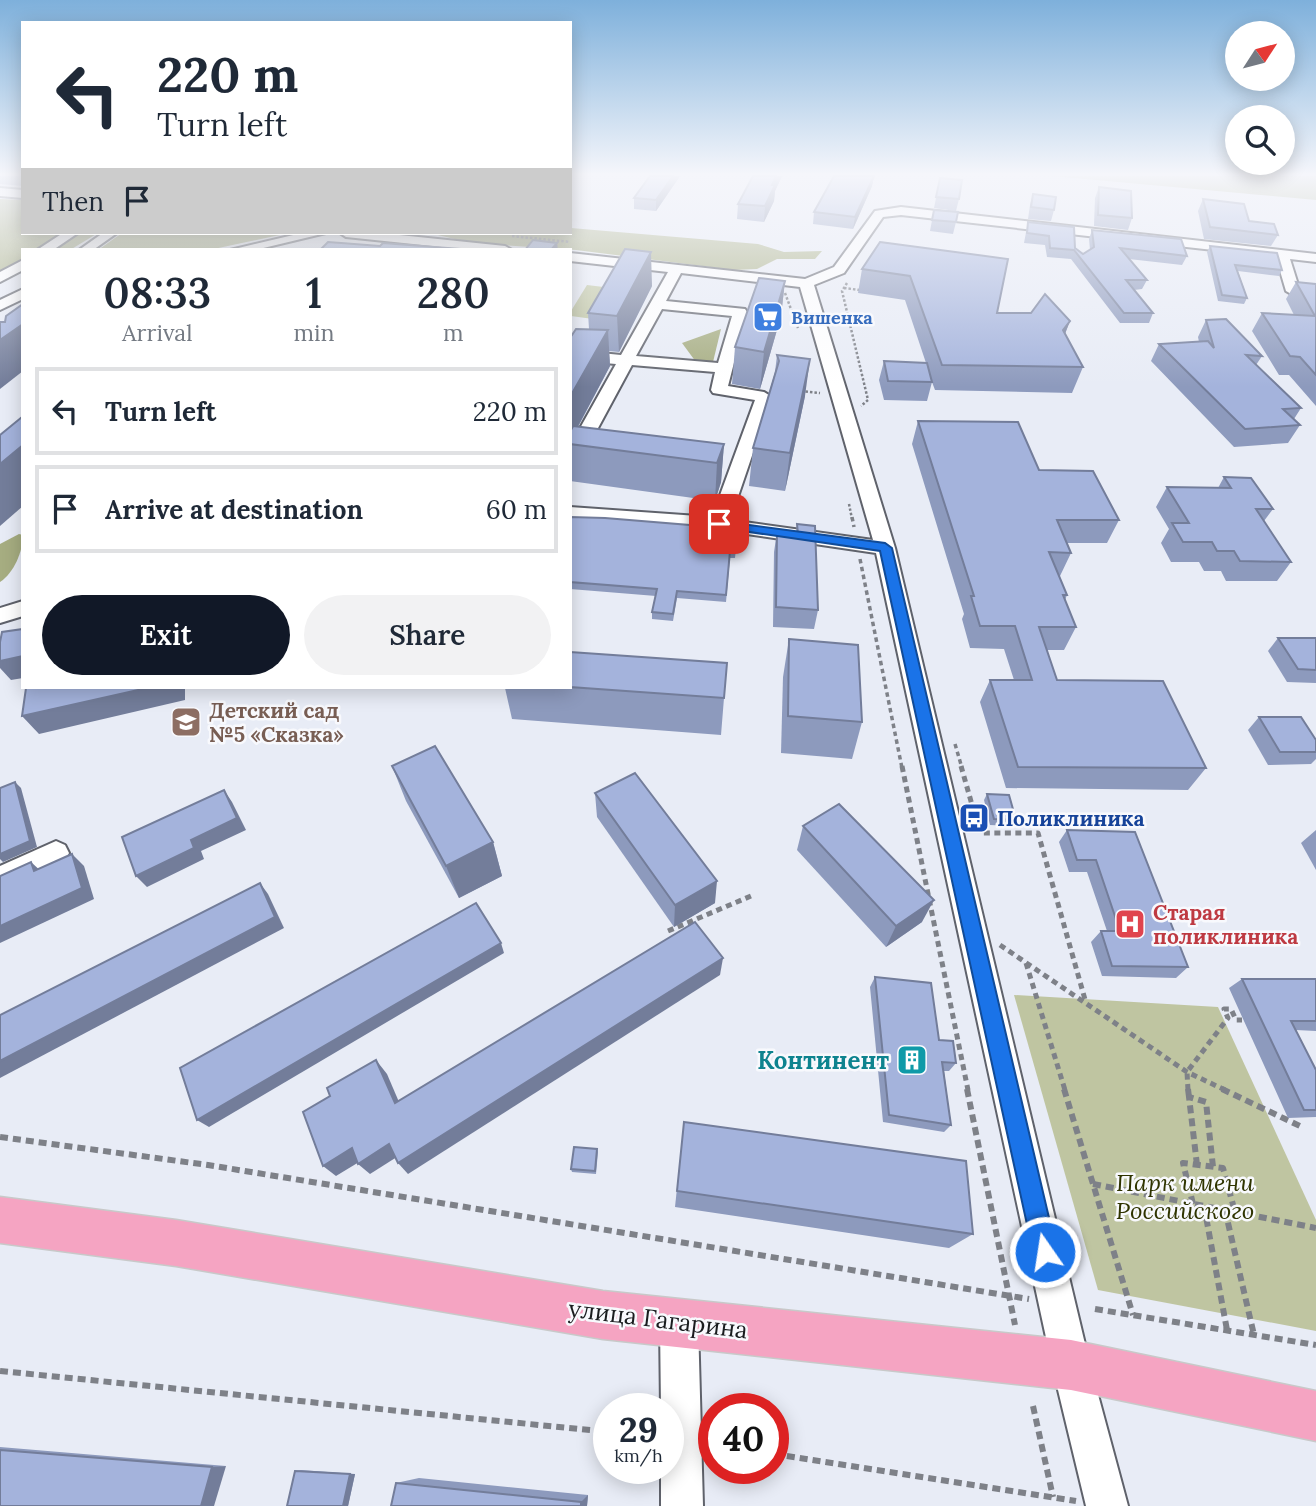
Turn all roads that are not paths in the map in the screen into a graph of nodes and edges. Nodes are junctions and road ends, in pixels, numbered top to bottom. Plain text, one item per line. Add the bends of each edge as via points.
1 (460, 246) edge
2 (856, 246) edge
3 (1215, 246) edge
4 (481, 248) edge
5 (1121, 251) edge
6 (1283, 254) junction
7 (572, 257) edge
8 (1316, 258) edge
9 (21, 265) edge
10 (676, 269) junction
11 (1287, 269) junction
12 (2, 275) edge
13 (21, 276) edge
14 (796, 287) junction
15 (1293, 291) edge
16 (21, 296) edge
17 (657, 304) junction
18 (0, 306) edge
19 (572, 355) edge
20 (626, 360) junction
21 (724, 368) junction
22 (578, 455) edge
23 (572, 513) edge
24 (719, 524) junction
25 (885, 548) junction
26 (21, 609) edge
27 (0, 616) edge
28 (57, 853) dead end
29 (0, 878) edge
30 (0, 1220) edge
31 (679, 1323) junction
32 (1070, 1365) junction
33 (1316, 1416) edge
34 (682, 1506) edge
35 (1107, 1506) edge

1 - 4 street
2 - 14 street via 839,270
3 - 6 street
5 - 11 street
6 - 8 street
6 - 11 street
7 - 10 street
9 - 12 street
10 - 14 street
10 - 17 street
11 - 15 street
12 - 13 street
14 - 25 street
16 - 18 street
17 - 20 street
17 - 21 street via 740,312
19 - 20 street
20 - 21 street
20 - 22 street
21 - 24 street via 719,390 764,397 729,476
23 - 24 street
24 - 25 street
25 - 32 street
26 - 27 street
28 - 29 street
30 - 31 main road, улица Гагарина via 176,1243 603,1315
31 - 32 main road, улица Гагарина
31 - 34 street
32 - 33 main road, улица Гагарина
32 - 35 street

